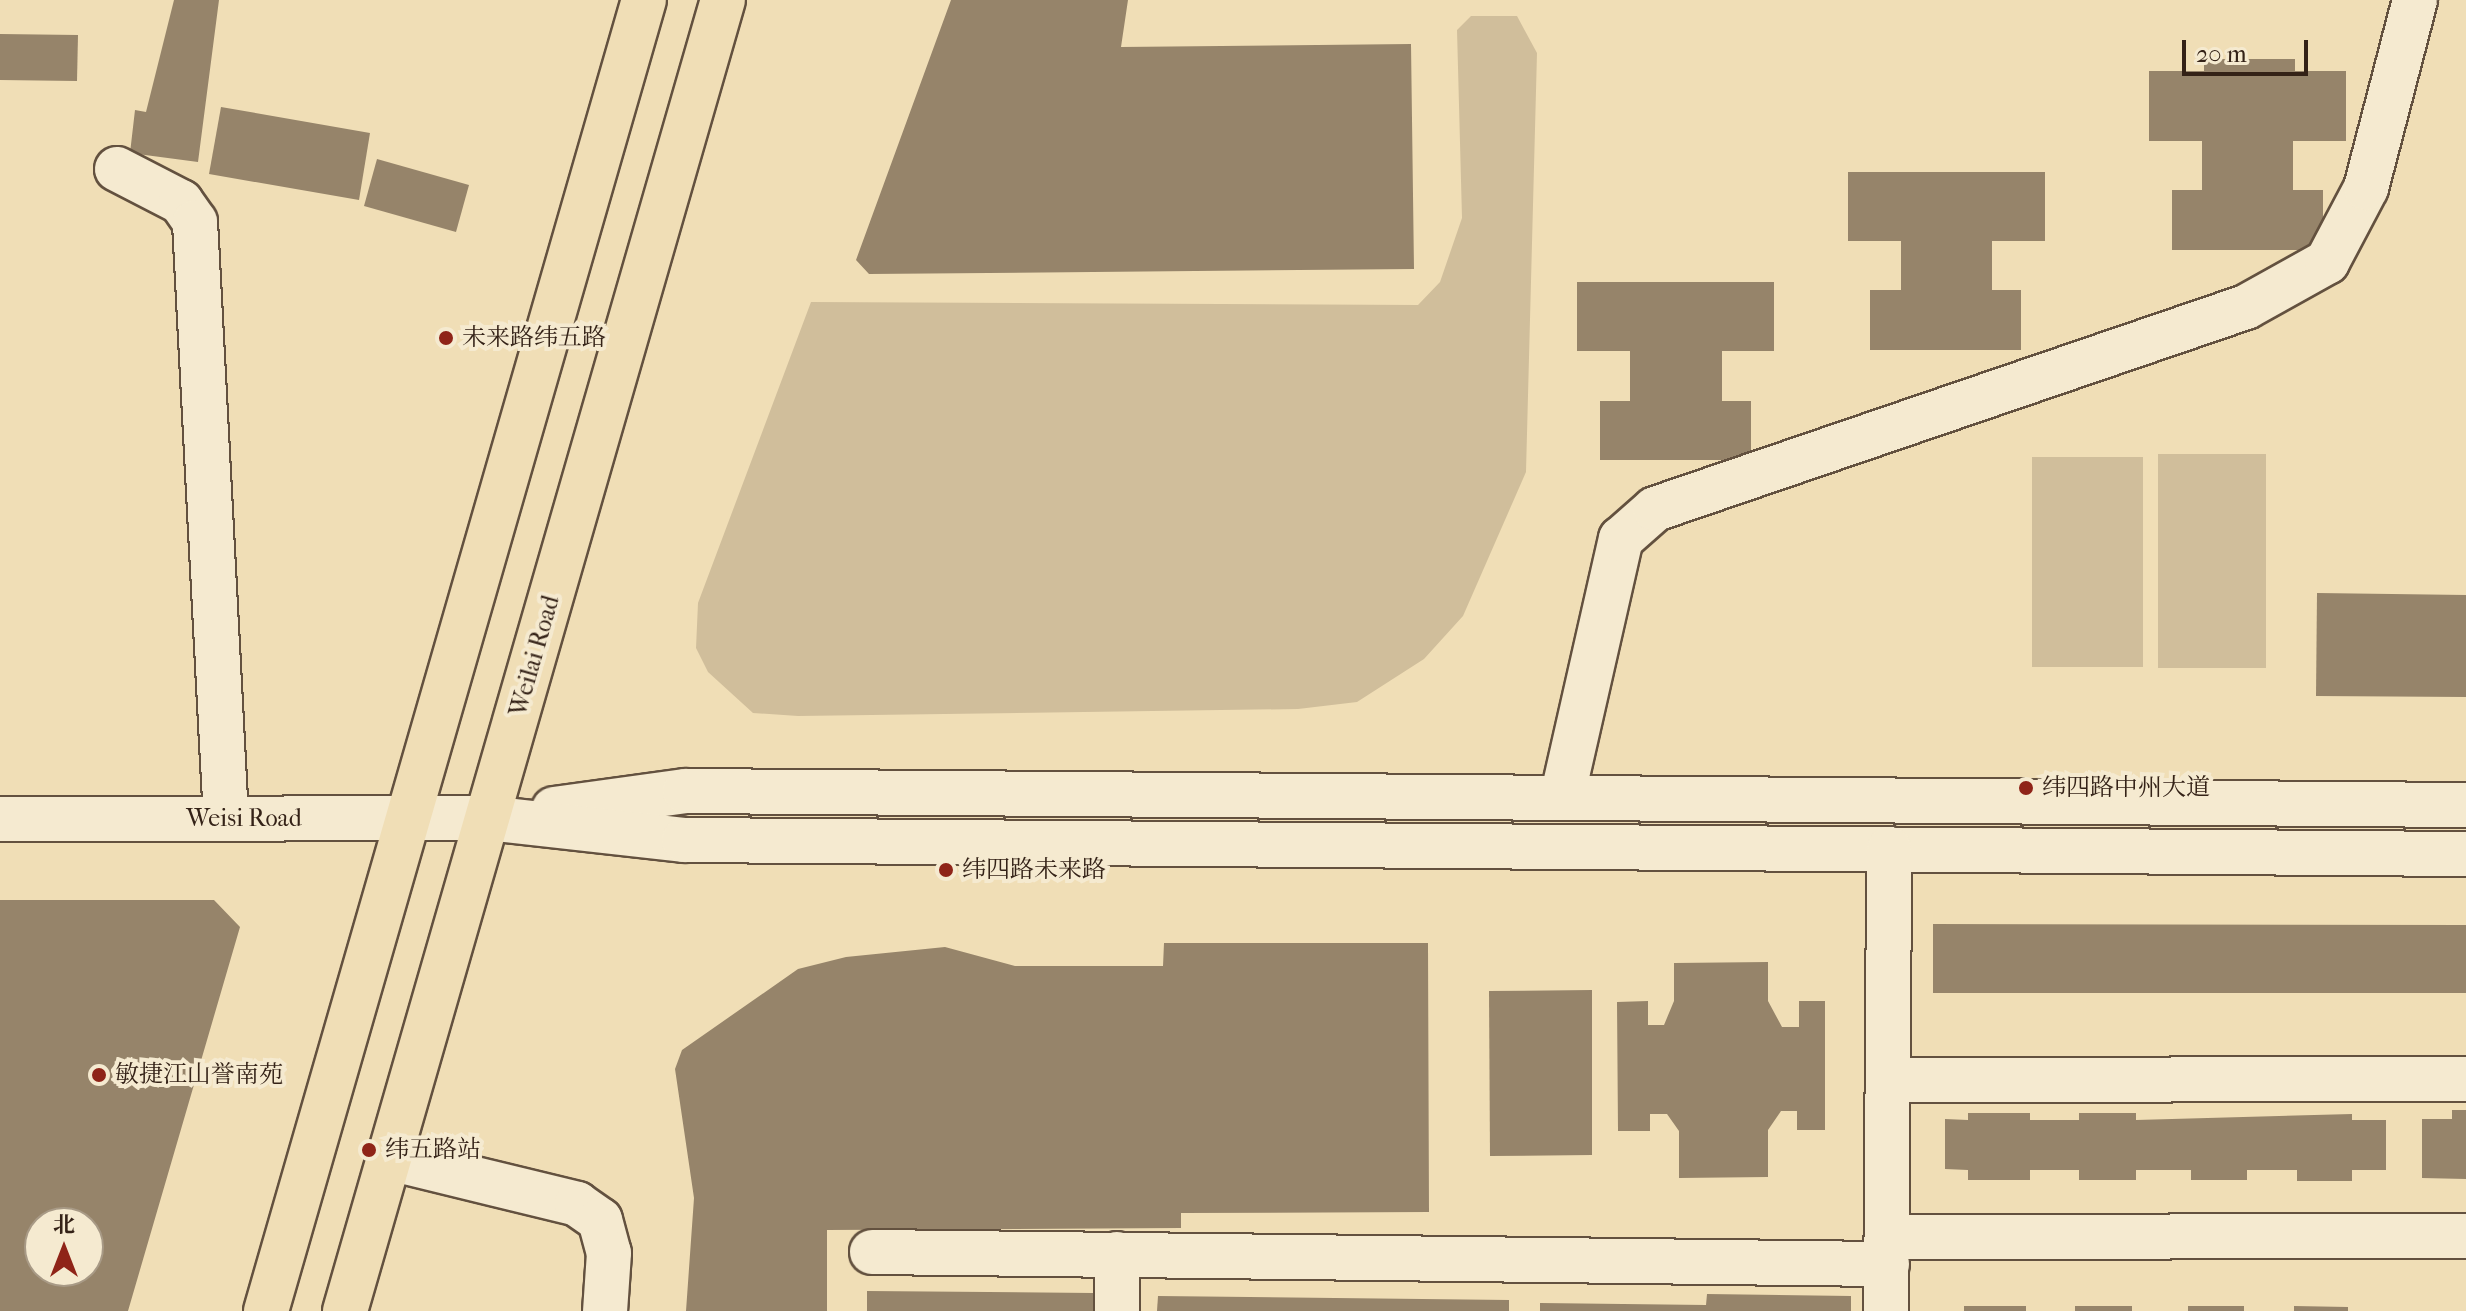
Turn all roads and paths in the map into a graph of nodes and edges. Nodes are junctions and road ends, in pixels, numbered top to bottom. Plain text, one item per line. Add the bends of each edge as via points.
1 (644, 0) edge
2 (723, 0) edge
3 (2415, 0) edge
4 (117, 169) dead end
5 (1562, 798) junction
6 (2466, 805) edge
7 (488, 818) junction
8 (0, 819) edge
9 (226, 819) junction
10 (409, 819) junction
11 (1889, 849) junction
12 (2466, 854) edge
13 (2466, 1079) edge
14 (1888, 1080) junction
15 (389, 1158) junction
16 (2466, 1236) edge
17 (1887, 1250) junction
18 (872, 1252) dead end
19 (1117, 1254) junction
20 (266, 1311) edge
21 (345, 1311) edge
22 (605, 1311) edge
23 (1117, 1311) edge
24 (1886, 1311) edge

1 - 10 main road
2 - 7 main road, Weilai Road
3 - 5 street via 2366,188 2327,262 2246,307 1655,509 1621,539
4 - 9 street via 181,202 195,222
5 - 6 street
5 - 7 street via 685,791
7 - 10 street, Weisi Road
7 - 11 street via 684,840
7 - 15 main road, Weilai Road
8 - 9 street, Weisi Road
9 - 10 street, Weisi Road
10 - 20 main road
11 - 12 street
11 - 14 street
13 - 14 street
14 - 17 street
15 - 21 main road, Weilai Road
15 - 22 street via 577,1204 589,1212 600,1220 609,1253
16 - 17 street
17 - 19 street
17 - 24 street
18 - 19 street
19 - 23 street

